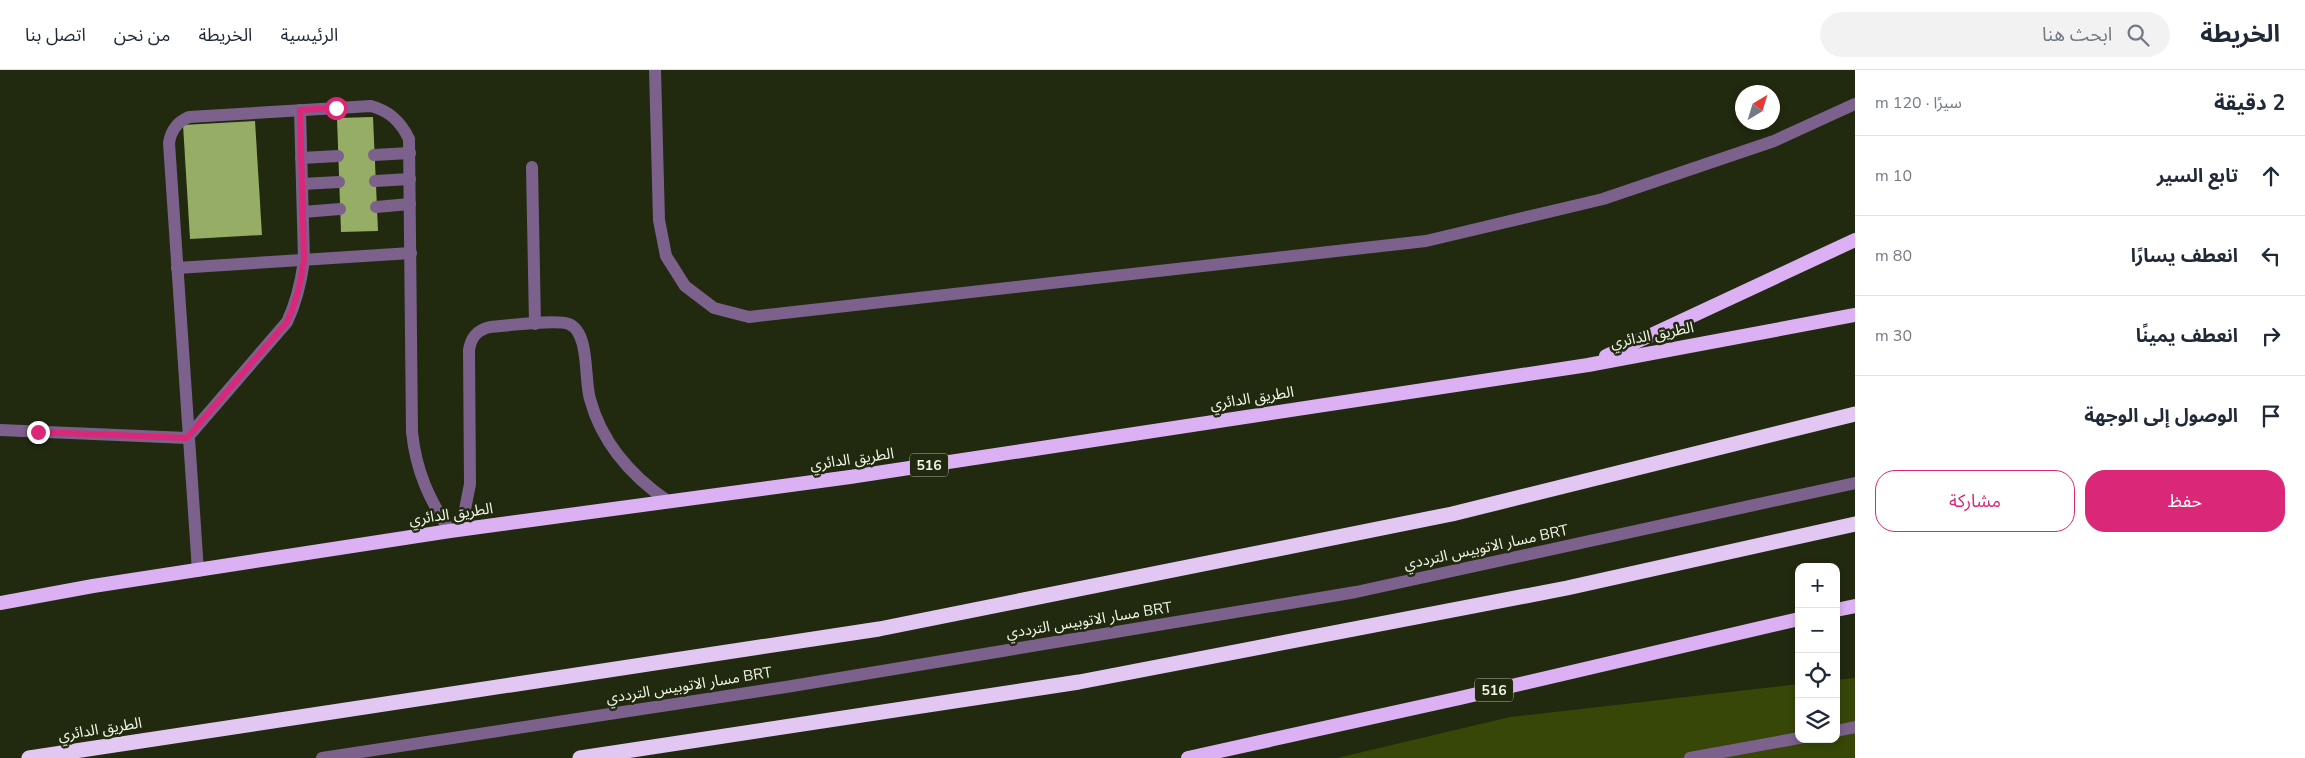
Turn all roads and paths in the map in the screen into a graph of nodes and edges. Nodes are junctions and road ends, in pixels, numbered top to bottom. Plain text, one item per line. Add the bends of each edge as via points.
1 (655, 70) edge
2 (1855, 104) edge
3 (300, 110) junction
4 (410, 153) junction
5 (374, 155) dead end
6 (338, 156) dead end
7 (301, 158) junction
8 (532, 167) dead end
9 (410, 179) junction
10 (375, 181) dead end
11 (339, 182) dead end
12 (302, 184) junction
13 (410, 204) junction
14 (376, 206) dead end
15 (340, 209) dead end
16 (303, 212) junction
17 (1855, 240) edge
18 (411, 253) junction
19 (304, 260) junction
20 (177, 268) junction
21 (1855, 315) edge
22 (535, 324) junction
23 (1588, 365) junction
24 (1855, 414) edge
25 (0, 430) edge
26 (187, 438) junction
27 (1855, 483) edge
28 (669, 502) junction
29 (1855, 524) edge
30 (456, 531) junction
31 (198, 571) junction
32 (0, 603) edge
33 (1855, 606) edge
34 (1840, 609) edge
35 (1795, 620) edge
36 (1855, 727) edge
37 (1840, 730) edge
38 (1795, 739) edge
39 (29, 758) edge
40 (322, 758) edge
41 (585, 758) edge
42 (1188, 758) edge
43 (1690, 758) edge

1 - 2 street via 659,220 666,256 685,286 714,308 749,317 1426,241 1603,199 1774,141
3 - 4 street via 372,106 382,109 405,130
3 - 7 street
3 - 20 street via 189,117 174,128 169,143
4 - 5 street
4 - 9 street
6 - 7 street
7 - 12 street
8 - 22 street
9 - 10 street
9 - 13 street
11 - 12 street
12 - 16 street
13 - 14 street
13 - 18 street
15 - 16 street
16 - 19 street
17 - 23 highway
18 - 19 street
18 - 30 street via 414,454 428,495
19 - 20 street
19 - 26 street via 301,284 287,322
20 - 26 street
21 - 23 highway, الطريق الدائري / 516
22 - 28 street via 570,324 580,334 589,397 598,422 627,468
22 - 30 street via 482,329 471,342 470,484
23 - 28 highway, الطريق الدائري / 516
24 - 39 highway, الطريق الدائري via 1452,514 879,629
25 - 26 street
26 - 31 street
27 - 40 street, مسار الاتوبيس الترددي BRT via 1356,592 786,687
28 - 30 highway, الطريق الدائري / 516
29 - 41 highway via 1567,588 1079,682
30 - 31 highway, الطريق الدائري / 516
31 - 32 highway, الطريق الدائري / 516
33 - 34 highway
35 - 42 highway, 516
36 - 37 street
38 - 43 street

